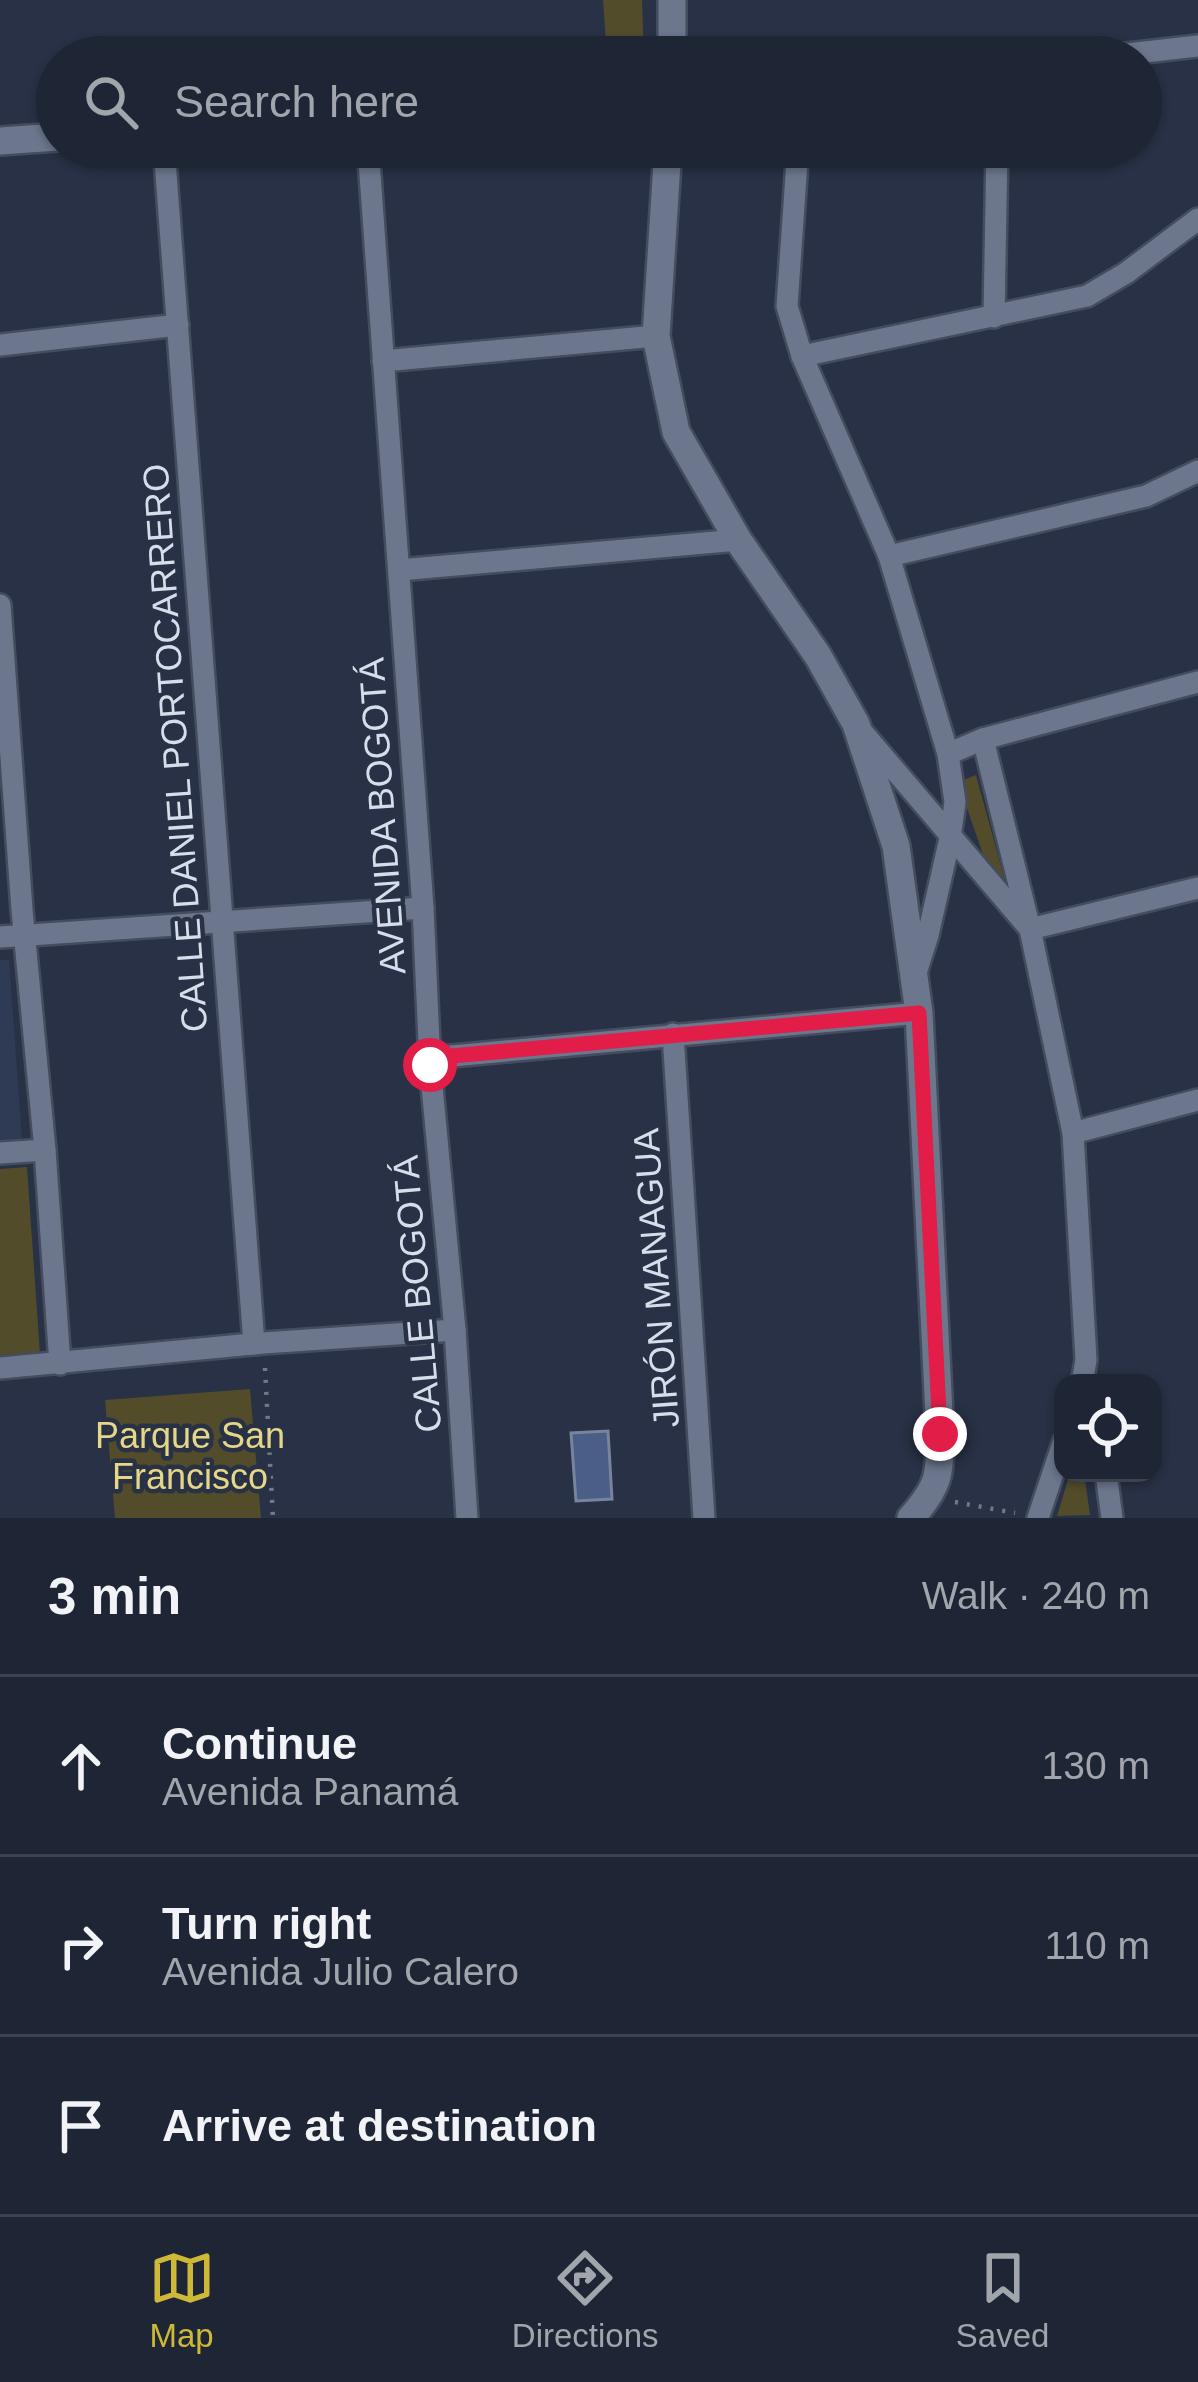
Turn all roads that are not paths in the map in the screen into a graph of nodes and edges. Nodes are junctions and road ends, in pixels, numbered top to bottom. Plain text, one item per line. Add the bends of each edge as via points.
1 (672, 0) edge
2 (672, 36) edge
3 (1198, 46) edge
4 (1162, 50) edge
5 (36, 138) edge
6 (0, 141) edge
7 (166, 168) edge
8 (369, 168) edge
9 (667, 168) edge
10 (797, 168) edge
11 (997, 168) edge
12 (1198, 219) edge
13 (994, 317) junction
14 (178, 326) junction
15 (656, 336) junction
16 (0, 345) edge
17 (802, 356) junction
18 (383, 361) junction
19 (1198, 471) edge
20 (738, 540) junction
21 (889, 556) junction
22 (398, 566) junction
23 (0, 605) edge
24 (1198, 682) edge
25 (856, 724) junction
26 (5, 731) edge
27 (983, 739) junction
28 (948, 754) junction
29 (950, 838) junction
30 (1198, 888) edge
31 (423, 908) junction
32 (220, 922) junction
33 (1030, 929) junction
34 (26, 935) junction
35 (0, 937) edge
36 (915, 976) junction
37 (919, 1013) junction
38 (674, 1034) junction
39 (430, 1062) junction
40 (1198, 1100) edge
41 (1073, 1133) junction
42 (45, 1150) junction
43 (0, 1153) edge
44 (455, 1330) junction
45 (259, 1344) junction
46 (60, 1364) junction
47 (0, 1368) edge
48 (1084, 1374) edge
49 (1054, 1464) edge
50 (1107, 1482) edge
51 (1032, 1516) edge
52 (467, 1518) edge
53 (704, 1518) edge
54 (911, 1518) edge
55 (1112, 1518) edge

1 - 2 street
3 - 4 street
5 - 6 street
7 - 14 street, CALLE DANIEL PORTOCARRERO
8 - 18 street
9 - 15 street
10 - 17 street via 788,306
11 - 13 street
12 - 13 street via 1087,296
13 - 17 street
14 - 16 street
14 - 32 street, CALLE DANIEL PORTOCARRERO
15 - 18 street
15 - 20 street via 676,432
17 - 21 street
18 - 22 street
19 - 21 street via 1146,496
20 - 22 street
20 - 25 street
21 - 28 street
22 - 31 street, AVENIDA BOGOTÁ
23 - 26 street
24 - 27 street
25 - 29 street
25 - 36 street via 896,846
26 - 34 street
27 - 28 street
27 - 33 street
28 - 29 street
29 - 33 street
29 - 36 street
30 - 33 street
31 - 32 street
31 - 39 street, AVENIDA BOGOTÁ
32 - 34 street
32 - 45 street, CALLE DANIEL PORTOCARRERO
33 - 41 street
34 - 35 street
34 - 42 street
36 - 37 street
37 - 38 street
37 - 54 street via 940,1473
38 - 39 street
38 - 53 street, JIRÓN MANAGUA
39 - 44 street, CALLE BOGOTÁ
40 - 41 street
41 - 48 street
42 - 43 street
42 - 46 street
44 - 45 street
44 - 52 street, CALLE BOGOTÁ
45 - 46 street
46 - 47 street
49 - 51 street
50 - 55 street

